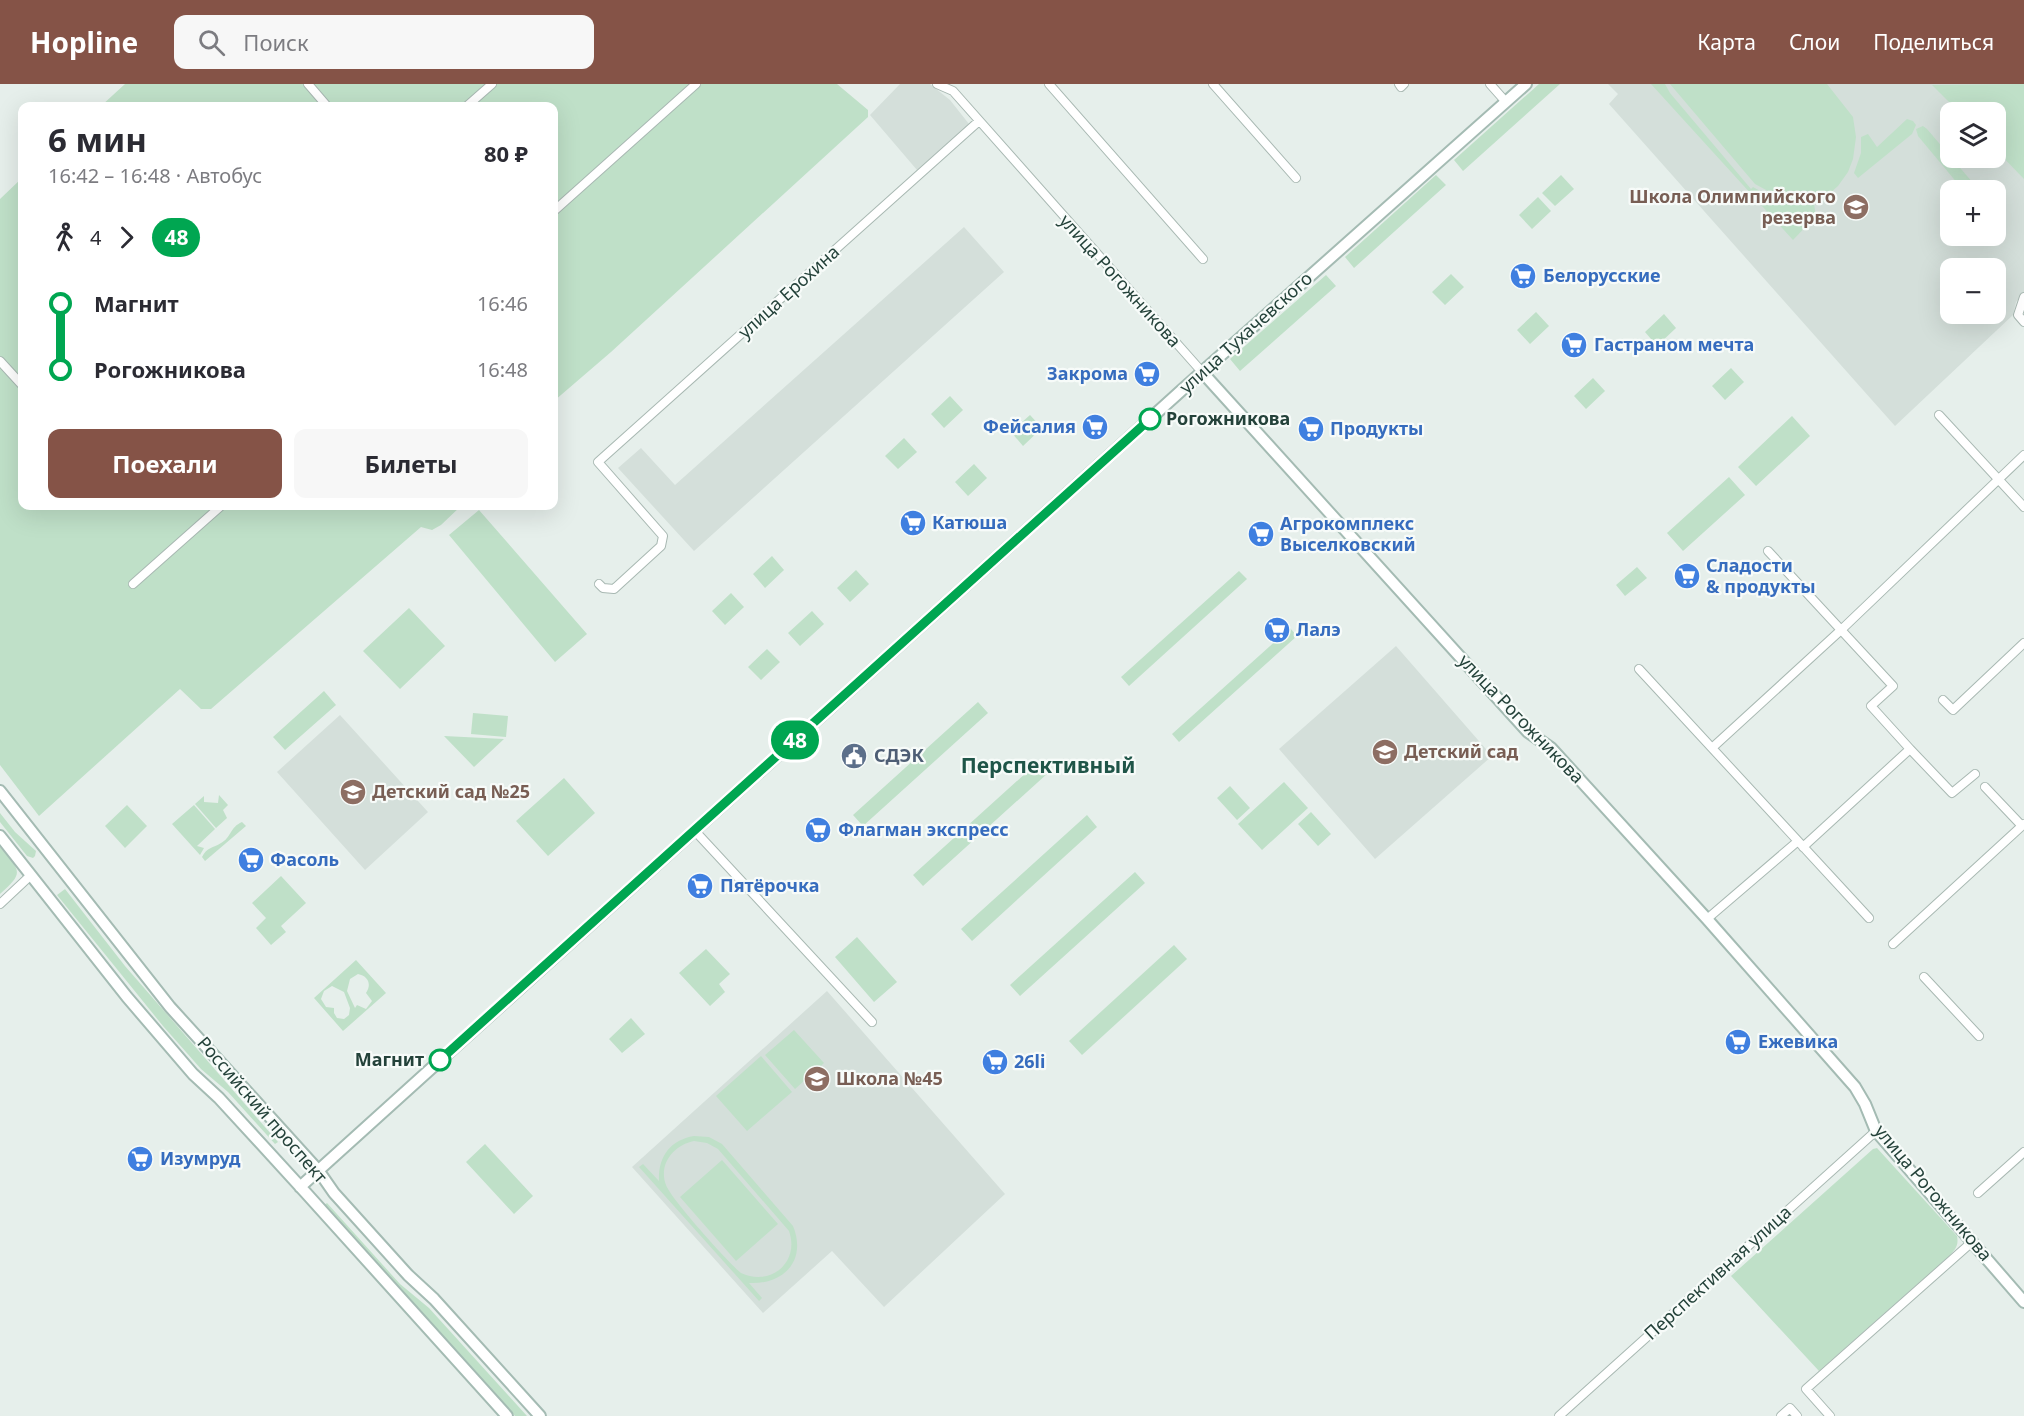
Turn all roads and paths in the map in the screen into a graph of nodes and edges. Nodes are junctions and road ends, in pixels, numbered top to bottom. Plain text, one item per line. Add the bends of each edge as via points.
1 (308, 84) edge
2 (492, 84) edge
3 (696, 84) edge
4 (937, 84) edge
5 (1049, 84) edge
6 (1213, 84) edge
7 (1490, 84) edge
8 (1526, 84) edge
9 (324, 102) edge
10 (472, 102) edge
11 (1506, 102) junction
12 (979, 121) junction
13 (1296, 178) dead end
14 (558, 206) edge
15 (1203, 259) dead end
16 (2024, 297) edge
17 (2024, 322) edge
18 (0, 361) edge
19 (1203, 373) junction
20 (18, 381) edge
21 (1939, 415) dead end
22 (2024, 455) edge
23 (1999, 480) junction
24 (2024, 507) edge
25 (216, 510) edge
26 (1768, 551) dead end
27 (133, 584) dead end
28 (598, 584) dead end
29 (1841, 630) junction
30 (2024, 643) edge
31 (1639, 669) dead end
32 (1943, 700) dead end
33 (1712, 748) junction
34 (1910, 749) junction
35 (1975, 774) dead end
36 (1985, 787) dead end
37 (0, 791) edge
38 (2023, 825) edge
39 (695, 831) junction
40 (0, 836) edge
41 (1801, 844) junction
42 (31, 875) junction
43 (0, 904) edge
44 (1869, 918) dead end
45 (1707, 919) junction
46 (1893, 944) dead end
47 (1924, 977) dead end
48 (872, 1022) dead end
49 (1979, 1036) dead end
50 (1876, 1131) junction
51 (2024, 1152) edge
52 (318, 1170) junction
53 (300, 1186) junction
54 (1978, 1193) dead end
55 (1972, 1242) junction
56 (2024, 1302) edge
57 (507, 1416) edge
58 (540, 1416) edge
59 (1559, 1416) edge
60 (1781, 1416) edge
61 (1797, 1416) edge
62 (1830, 1416) edge

1 - 9 street
2 - 10 street
3 - 14 street
4 - 12 street, улица Рогожникова via 953,91
5 - 15 street
6 - 13 street
7 - 11 street
8 - 11 main road, улица Тухачевского
11 - 19 main road, улица Тухачевского
12 - 19 street, улица Рогожникова
12 - 28 street, улица Ерохина via 598,462 663,536 661,546 614,589
16 - 17 street via 2018,315
18 - 20 street
19 - 39 main road, улица Тухачевского
19 - 45 main road, улица Рогожникова via 1528,732 1551,748
21 - 23 street
22 - 23 street
23 - 24 street
23 - 29 street
25 - 27 street
26 - 29 street
29 - 33 street
29 - 34 street via 1893,686 1871,706
30 - 32 street via 1953,710
31 - 33 street
33 - 41 street
34 - 35 street via 1952,793
34 - 41 street
36 - 38 street
37 - 52 main road, Российский проспект via 170,1007
38 - 46 street
39 - 48 street
39 - 52 main road, улица Тухачевского
40 - 42 main road, Российский проспект
41 - 44 street
41 - 45 street
42 - 43 street
42 - 53 main road, Российский проспект via 193,1074
45 - 50 main road, улица Рогожникова via 1855,1087
47 - 49 street
50 - 55 main road, улица Рогожникова
50 - 59 street, Перспективная улица
51 - 54 street
52 - 53 main road, улица Тухачевского
52 - 58 main road, Российский проспект via 370,1233
53 - 57 main road, Российский проспект
55 - 56 main road, улица Рогожникова
55 - 62 street via 1806,1389
60 - 61 street via 1790,1408

